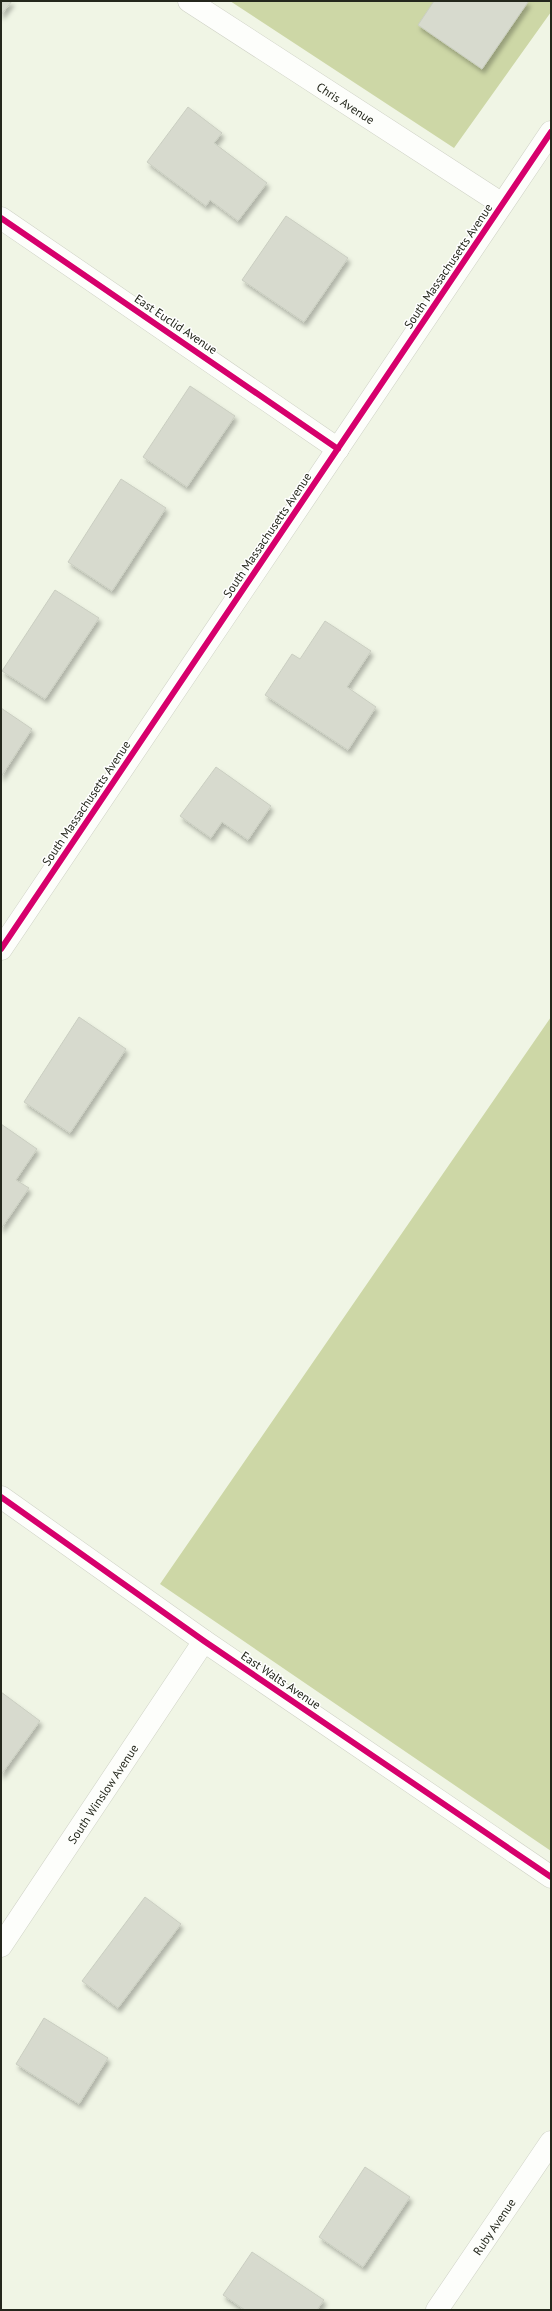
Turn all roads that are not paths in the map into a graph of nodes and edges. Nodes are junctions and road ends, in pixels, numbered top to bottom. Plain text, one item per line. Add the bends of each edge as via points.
1 (190, 1) edge
2 (551, 132) edge
3 (502, 204) junction
4 (1, 218) edge
5 (338, 448) junction
6 (1, 949) edge
7 (1, 1497) edge
8 (204, 1641) junction
9 (551, 1877) edge
10 (1, 1946) edge
11 (551, 2142) edge
12 (437, 2310) edge

1 - 3 street, Chris Avenue
2 - 3 street, South Massachusetts Avenue
3 - 5 street, South Massachusetts Avenue
4 - 5 street, East Euclid Avenue
5 - 6 street, South Massachusetts Avenue
7 - 8 street, East Walts Avenue
8 - 9 street, East Walts Avenue
8 - 10 street, South Winslow Avenue
11 - 12 street, Ruby Avenue

